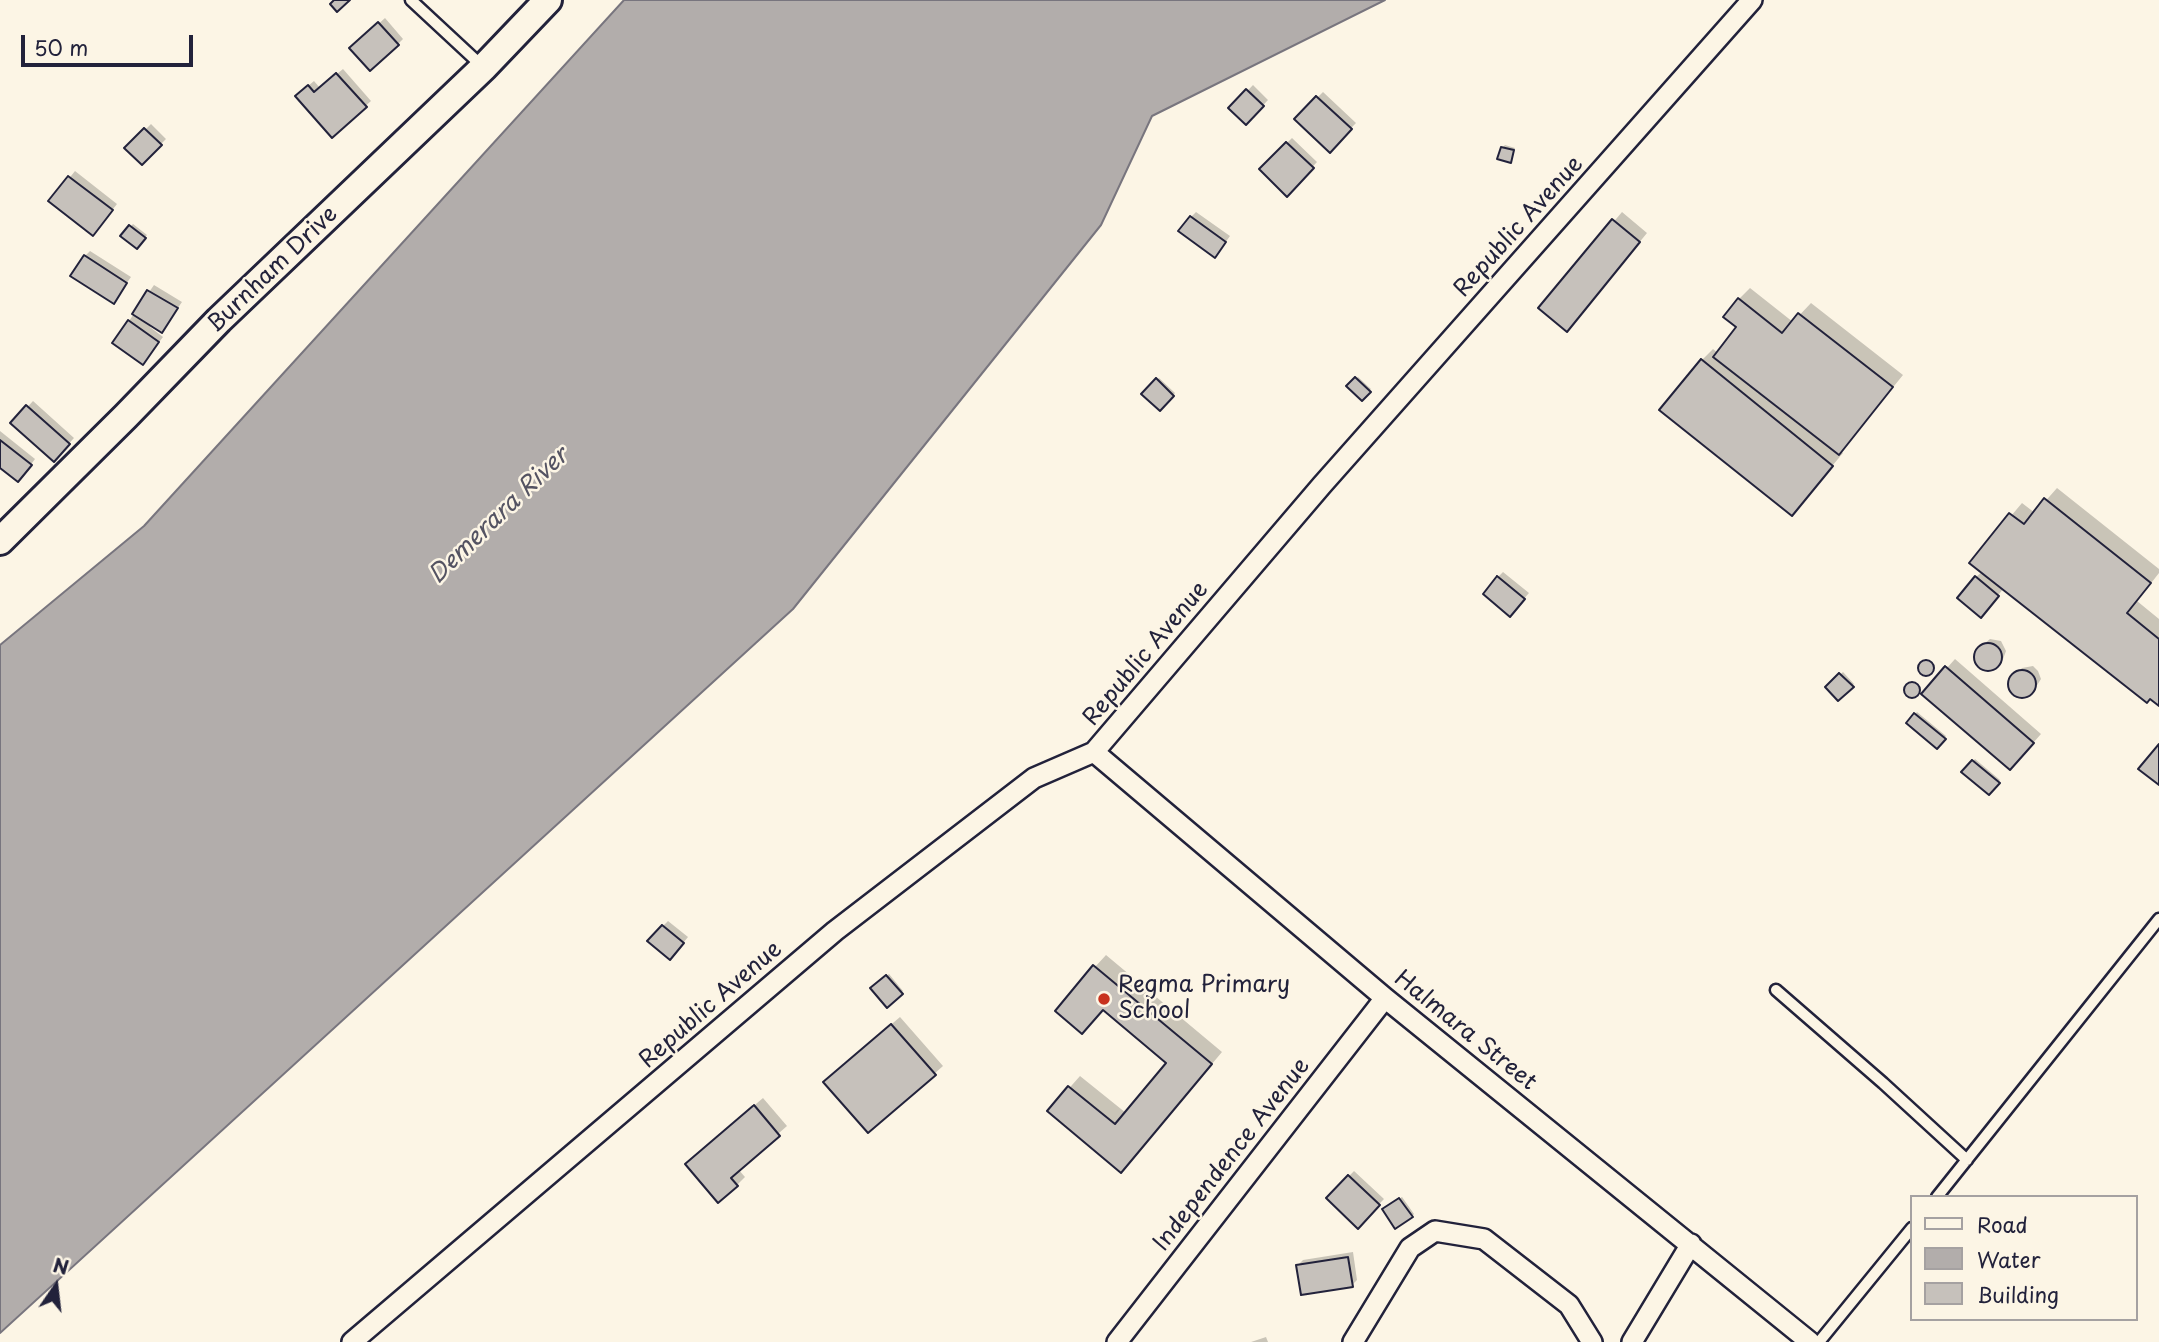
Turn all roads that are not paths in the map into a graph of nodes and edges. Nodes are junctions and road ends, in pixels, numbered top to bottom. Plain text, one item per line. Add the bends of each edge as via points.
1 (411, 0) edge
2 (548, 0) edge
3 (1752, 0) edge
4 (484, 67) junction
5 (0, 541) edge
6 (1094, 752) junction
7 (2159, 919) edge
8 (1776, 990) dead end
9 (1385, 998) junction
10 (1967, 1160) junction
11 (1939, 1195) edge
12 (1910, 1230) edge
13 (1691, 1244) junction
14 (352, 1342) edge
15 (1117, 1342) edge
16 (1353, 1342) edge
17 (1592, 1342) edge
18 (1632, 1342) edge
19 (1810, 1342) edge
20 (1819, 1342) edge

1 - 4 lane
2 - 4 street, Burnham Drive
3 - 6 street, Republic Avenue via 1322,485
4 - 5 street, Burnham Drive via 219,320
6 - 9 street, Halmara Street
6 - 14 street, Republic Avenue via 1034,778 835,931
7 - 10 lane
8 - 10 lane
9 - 13 street, Halmara Street
9 - 15 street, Independence Avenue
10 - 11 lane
12 - 20 lane
13 - 18 street
13 - 19 street, Halmara Street
16 - 17 street via 1410,1248 1435,1231 1484,1239 1569,1305

